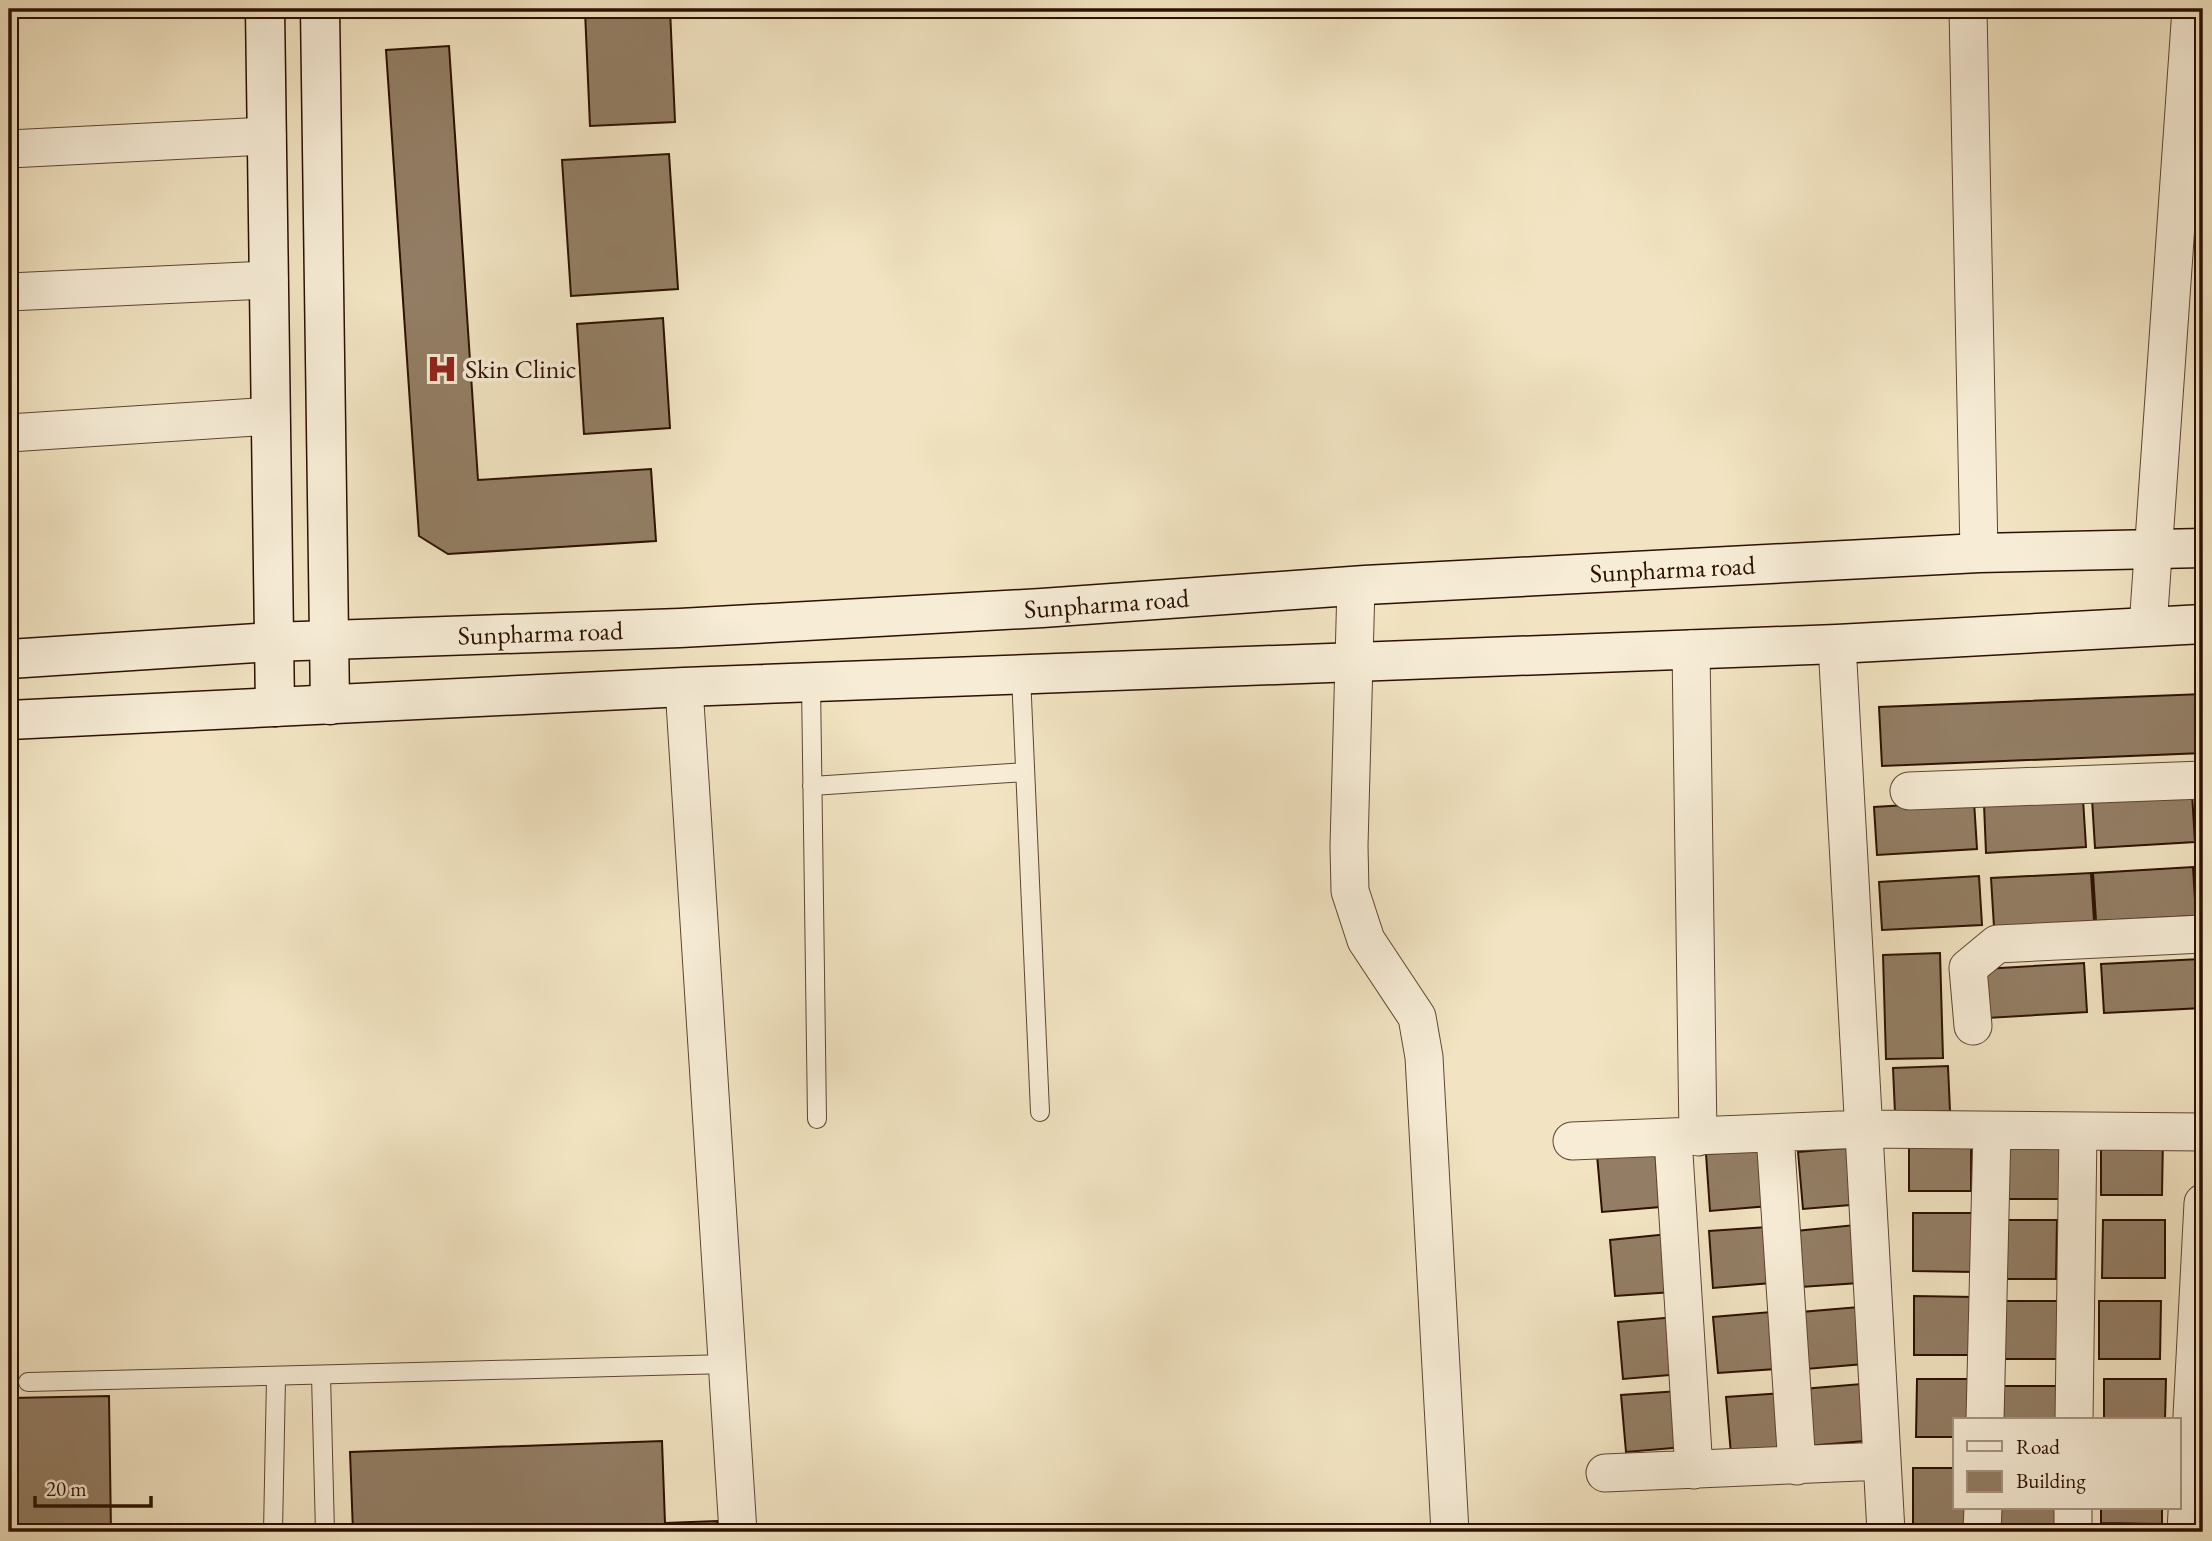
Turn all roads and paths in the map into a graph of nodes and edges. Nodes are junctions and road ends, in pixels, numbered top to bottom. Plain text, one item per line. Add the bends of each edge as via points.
1 (273, 9) edge
2 (320, 9) edge
3 (1968, 9) edge
4 (2191, 9) edge
5 (2195, 83) edge
6 (267, 136) junction
7 (9, 149) edge
8 (2188, 255) edge
9 (269, 280) junction
10 (9, 292) edge
11 (271, 415) junction
12 (9, 433) edge
13 (2203, 548) edge
14 (2152, 551) junction
15 (1979, 553) junction
16 (1356, 586) junction
17 (2203, 624) edge
18 (2148, 627) junction
19 (327, 640) junction
20 (272, 642) junction
21 (1837, 644) junction
22 (1691, 649) junction
23 (9, 659) edge
24 (1353, 660) junction
25 (1021, 675) junction
26 (811, 683) junction
27 (684, 687) junction
28 (330, 705) junction
29 (275, 707) junction
30 (9, 720) edge
31 (1026, 772) junction
32 (2203, 780) edge
33 (813, 786) junction
34 (1909, 791) dead end
35 (2203, 934) edge
36 (1973, 1026) dead end
37 (1040, 1112) dead end
38 (817, 1119) dead end
39 (1864, 1129) junction
40 (1992, 1131) junction
41 (2078, 1131) junction
42 (2203, 1132) edge
43 (1775, 1134) junction
44 (1686, 1137) junction
45 (1572, 1141) dead end
46 (2203, 1203) edge
47 (727, 1364) junction
48 (321, 1375) junction
49 (276, 1378) junction
50 (27, 1382) dead end
51 (1985, 1418) edge
52 (2074, 1418) edge
53 (1882, 1461) junction
54 (1797, 1466) junction
55 (1694, 1470) junction
56 (1605, 1473) dead end
57 (1983, 1510) edge
58 (2073, 1510) edge
59 (273, 1532) edge
60 (325, 1532) edge
61 (738, 1532) edge
62 (1450, 1532) edge
63 (1886, 1532) edge
64 (1982, 1532) edge
65 (2073, 1532) edge
66 (2186, 1532) edge

1 - 6 street
2 - 19 street
3 - 15 street
4 - 5 street
5 - 8 street
6 - 7 street
6 - 9 street
8 - 14 street
9 - 10 street
9 - 11 street
11 - 12 street
11 - 20 street
13 - 14 street, Sunpharma road
14 - 15 street, Sunpharma road
14 - 18 street
15 - 16 street, Sunpharma road
16 - 19 street, Sunpharma road via 680,628
16 - 24 street
17 - 18 street
18 - 21 street
19 - 20 street, Sunpharma road
19 - 28 street
20 - 23 street, Sunpharma road
20 - 29 street
21 - 22 street
21 - 39 street
22 - 24 street
22 - 44 street
24 - 25 street
24 - 62 street via 1350,891 1366,940 1417,1017 1424,1057
25 - 26 street
25 - 31 lane
26 - 27 street
26 - 33 lane
27 - 28 street
27 - 47 street
28 - 29 street
29 - 30 street
31 - 33 lane
31 - 37 lane
32 - 34 street
33 - 38 lane
35 - 36 street via 1997,944 1968,968
39 - 40 street
39 - 43 street
39 - 53 street
40 - 41 street
40 - 51 street
41 - 42 street
41 - 52 street
43 - 44 street
43 - 54 street
44 - 45 street
44 - 55 street
46 - 66 street
47 - 48 lane
47 - 61 street
48 - 49 lane
48 - 60 lane
49 - 50 lane
49 - 59 lane
53 - 54 street
53 - 63 street
54 - 55 street
55 - 56 street
57 - 64 street
58 - 65 street

